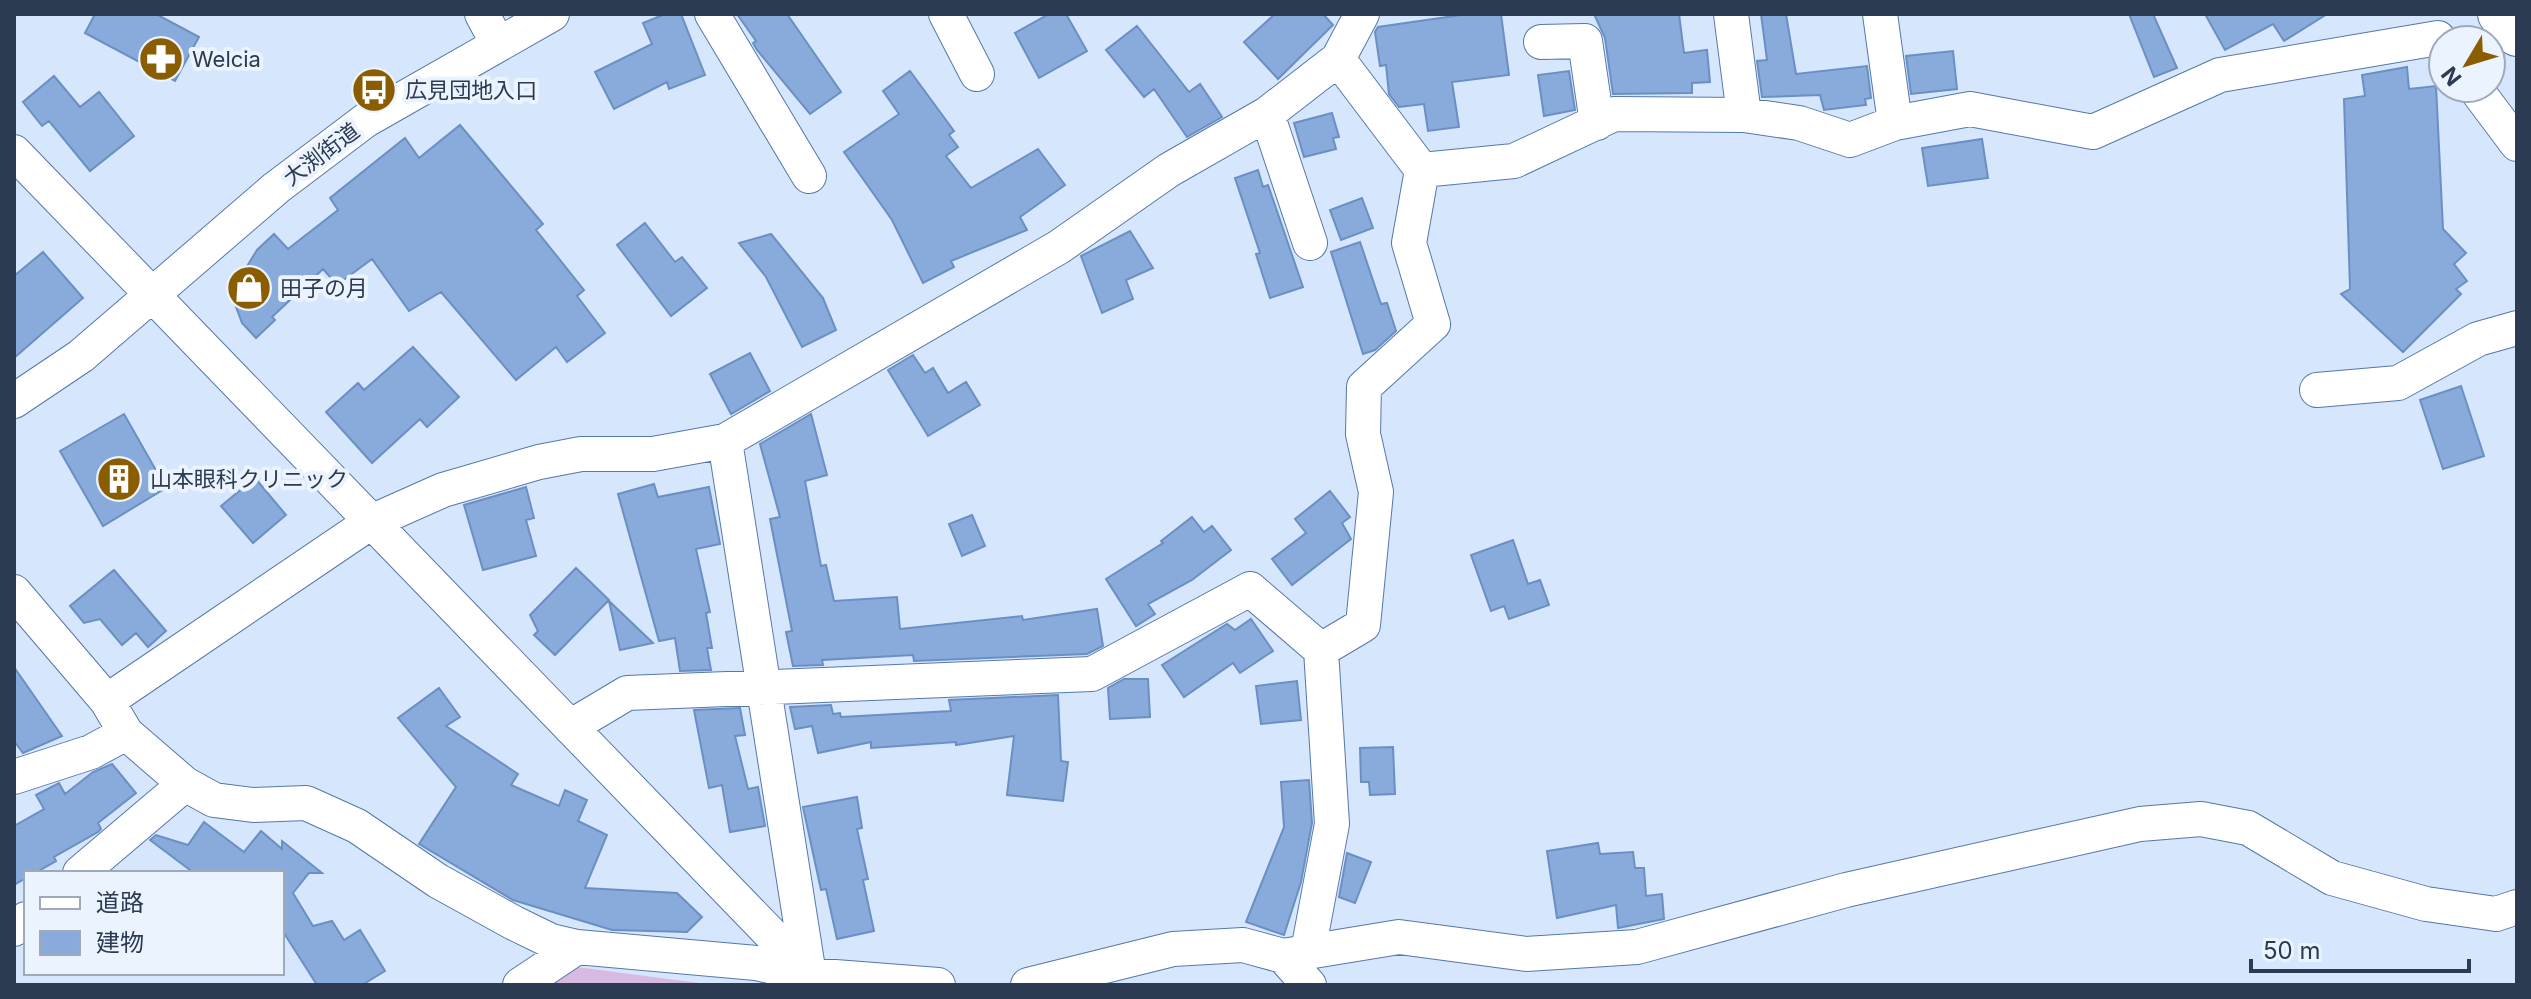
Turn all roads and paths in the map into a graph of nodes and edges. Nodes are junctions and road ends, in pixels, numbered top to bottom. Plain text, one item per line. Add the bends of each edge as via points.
1 (482, 14) edge
2 (552, 14) edge
3 (712, 14) edge
4 (946, 14) edge
5 (1362, 14) edge
6 (1731, 14) edge
7 (1880, 14) edge
8 (2500, 14) edge
9 (2517, 34) edge
10 (1541, 42) dead end
11 (498, 44) junction
12 (2427, 44) edge
13 (1338, 59) junction
14 (977, 74) dead end
15 (2487, 104) edge
16 (1267, 114) junction
17 (1744, 115) junction
18 (1597, 123) junction
19 (1895, 123) junction
20 (2517, 144) edge
21 (14, 152) edge
22 (1422, 170) junction
23 (809, 176) dead end
24 (1310, 243) dead end
25 (150, 296) junction
26 (2517, 328) edge
27 (2317, 390) dead end
28 (14, 401) edge
29 (725, 441) junction
30 (371, 522) junction
31 (14, 592) edge
32 (1321, 650) junction
33 (767, 689) junction
34 (107, 701) junction
35 (570, 727) junction
36 (126, 733) junction
37 (14, 777) edge
38 (185, 784) junction
39 (82, 871) edge
40 (2517, 907) edge
41 (577, 947) junction
42 (1295, 953) junction
43 (815, 980) edge
44 (520, 985) edge
45 (938, 985) edge
46 (1028, 985) edge
47 (1309, 985) edge

1 - 11 street
2 - 11 street, 大渕街道
3 - 23 street
4 - 14 street
5 - 13 street
6 - 17 street
7 - 19 street
8 - 9 highway
10 - 18 street via 1585,41
11 - 25 street, 大渕街道 via 366,120 276,188
12 - 19 street via 2220,75 2093,132 1970,109
13 - 16 street
13 - 22 street
15 - 20 street
16 - 24 street
16 - 29 street via 1169,170 1059,247
17 - 18 street via 1614,114
17 - 19 street via 1799,123 1850,140
18 - 22 street via 1514,161
21 - 25 street
22 - 32 street via 1409,243 1433,324 1364,387 1363,434 1376,492 1363,625
25 - 28 street, 大渕街道 via 81,356
25 - 30 street
26 - 27 street via 2478,339 2398,383
29 - 30 street via 653,454 581,454 539,462 443,490
29 - 33 street
30 - 34 street
30 - 35 street
31 - 34 street
32 - 33 street via 1250,589 1092,674
32 - 42 street via 1332,824
33 - 35 street via 627,693
33 - 43 street
34 - 36 street
35 - 43 street
36 - 37 street via 91,752
36 - 38 street
38 - 39 street
38 - 41 street via 214,800 306,803 357,826 438,881 514,923
40 - 42 street via 2496,914 2426,904 2332,878 2248,828 2201,819 2140,824 1846,890 1637,947 1526,954 1399,937
41 - 43 street via 756,963
41 - 44 street
42 - 46 street via 1243,945 1173,949
42 - 47 street
43 - 45 street

